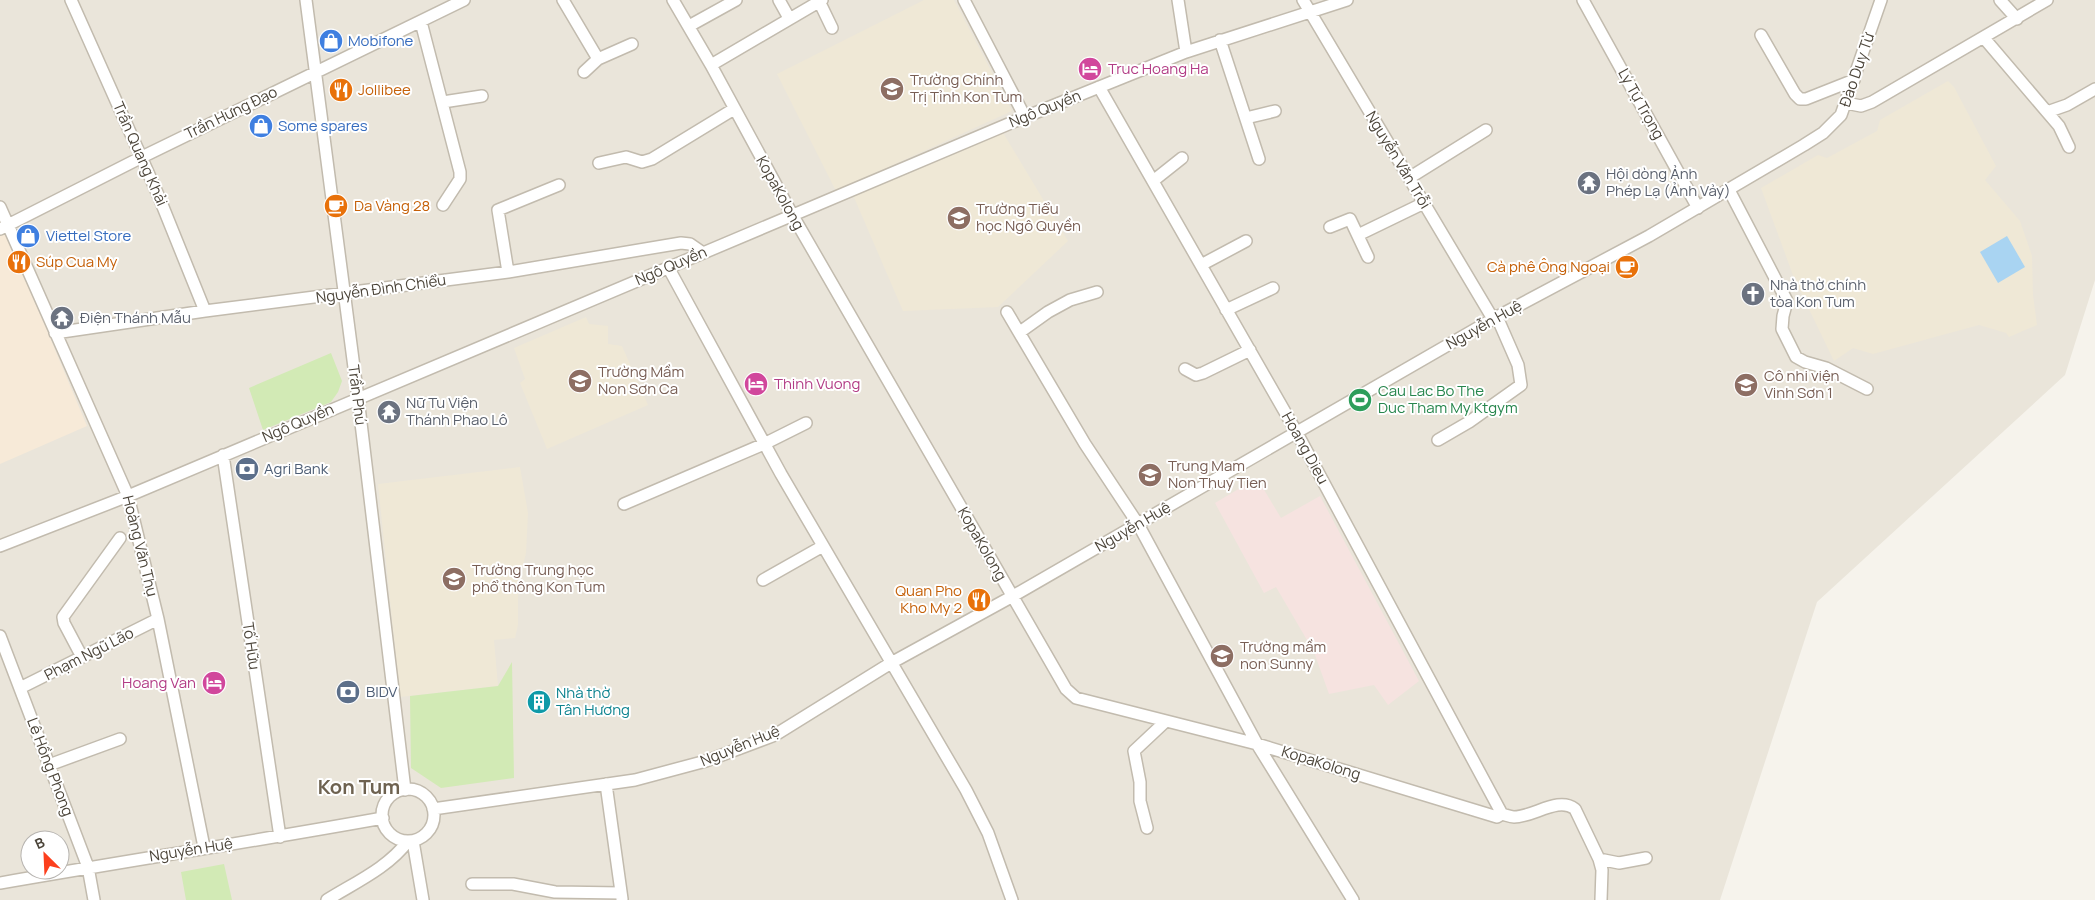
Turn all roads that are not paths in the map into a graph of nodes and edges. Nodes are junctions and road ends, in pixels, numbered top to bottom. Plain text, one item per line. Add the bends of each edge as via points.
1 (71, 0) edge
2 (306, 0) edge
3 (464, 0) edge
4 (563, 0) edge
5 (673, 0) edge
6 (736, 0) edge
7 (779, 0) edge
8 (964, 0) edge
9 (1178, 0) edge
10 (1303, 0) edge
11 (1348, 0) edge
12 (1583, 0) edge
13 (1881, 0) edge
14 (2000, 0) edge
15 (2047, 0) edge
16 (820, 1) edge
17 (443, 4) edge
18 (1310, 11) junction
19 (789, 18) junction
20 (2017, 19) junction
21 (420, 22) junction
22 (689, 26) junction
23 (832, 28) dead end
24 (1761, 35) dead end
25 (1984, 38) junction
26 (1220, 40) junction
27 (632, 44) dead end
28 (1186, 52) junction
29 (598, 59) junction
30 (712, 65) junction
31 (316, 72) junction
32 (584, 72) dead end
33 (1854, 80) junction
34 (1099, 87) junction
35 (2095, 89) edge
36 (482, 96) dead end
37 (443, 102) junction
38 (1846, 103) junction
39 (734, 110) junction
40 (1275, 111) dead end
41 (2046, 112) junction
42 (1025, 117) junction
43 (1246, 118) junction
44 (1486, 130) dead end
45 (1823, 133) joint
46 (2069, 147) dead end
47 (142, 157) junction
48 (1182, 158) dead end
49 (1259, 159) dead end
50 (599, 163) dead end
51 (1409, 178) junction
52 (1153, 181) junction
53 (560, 184) dead end
54 (1729, 190) junction
55 (1424, 203) junction
56 (443, 205) dead end
57 (0, 206) edge
58 (1698, 208) junction
59 (793, 216) junction
60 (4, 227) edge
61 (1330, 227) dead end
62 (1358, 234) junction
63 (1246, 242) dead end
64 (703, 253) junction
65 (1368, 257) dead end
66 (1201, 265) junction
67 (668, 268) junction
68 (508, 272) junction
69 (1273, 288) dead end
70 (1097, 292) dead end
71 (344, 294) junction
72 (1226, 310) junction
73 (205, 311) junction
74 (1007, 312) dead end
75 (1495, 318) junction
76 (1020, 332) junction
77 (54, 333) junction
78 (1250, 350) junction
79 (1185, 369) dead end
80 (1868, 389) dead end
81 (358, 398) junction
82 (806, 422) dead end
83 (1297, 433) junction
84 (1438, 440) dead end
85 (764, 444) junction
86 (223, 455) junction
87 (128, 496) junction
88 (624, 504) dead end
89 (1138, 524) junction
90 (120, 538) dead end
91 (0, 546) edge
92 (823, 546) junction
93 (763, 580) dead end
94 (1013, 596) junction
95 (158, 619) junction
96 (0, 636) edge
97 (82, 657) junction
98 (891, 664) junction
99 (20, 688) junction
100 (1166, 721) junction
101 (120, 738) dead end
102 (1257, 744) junction
103 (49, 765) junction
104 (606, 784) junction
105 (405, 790) junction
106 (433, 809) junction
107 (1502, 814) junction
108 (382, 818) junction
109 (1147, 828) dead end
110 (280, 837) junction
111 (410, 841) junction
112 (204, 847) junction
113 (1646, 858) dead end
114 (1599, 859) junction
115 (88, 867) junction
116 (1, 881) edge
117 (472, 884) dead end
118 (621, 897) edge
119 (94, 900) edge
120 (326, 900) edge
121 (422, 900) edge
122 (1012, 900) edge
123 (1353, 900) edge
124 (1601, 900) edge

1 - 47 street, Trần Quang Khải
2 - 31 street, Trần Phú
3 - 17 street, Trần Hưng Đạo
4 - 29 street
5 - 22 street, KopaKolong
6 - 22 street
7 - 19 street
8 - 42 street
9 - 28 street
10 - 18 street, Nguyễn Văn Trỗi
11 - 18 street, Ngô Quyền
12 - 58 street, Lý Tự Trọng
13 - 33 street, Đào Duy Từ
14 - 20 street
15 - 20 street
16 - 19 street
16 - 23 street
17 - 21 street, Trần Hưng Đạo
18 - 26 street, Ngô Quyền
18 - 51 street, Nguyễn Văn Trỗi
19 - 30 street
20 - 25 street
21 - 31 street, Trần Hưng Đạo
21 - 37 street
22 - 30 street, KopaKolong
24 - 33 street via 1800,99
25 - 38 street via 1872,102 1861,106
25 - 41 street
26 - 28 street, Ngô Quyền
26 - 43 street
27 - 29 street
28 - 34 street, Ngô Quyền
29 - 32 street
30 - 39 street, KopaKolong
31 - 47 street, Trần Hưng Đạo
31 - 71 street, Trần Phú
33 - 38 street, Đào Duy Từ
34 - 42 street, Ngô Quyền
34 - 52 street, Hoang Dieu
35 - 41 street via 2068,105
36 - 37 street
37 - 56 street via 460,179
38 - 45 street, Đào Duy Từ via 1841,115
39 - 50 street via 652,159 642,162 626,157
39 - 59 street, KopaKolong
40 - 43 street
41 - 46 street via 2059,126
42 - 59 street, Ngô Quyền
43 - 49 street
44 - 51 street
45 - 54 street, Nguyễn Huệ
47 - 60 street, Trần Hưng Đạo
47 - 73 street, Trần Quang Khải
48 - 52 street
51 - 55 street, Nguyễn Văn Trỗi
52 - 66 street, Hoang Dieu
53 - 68 street via 498,210
54 - 58 street, Nguyễn Huệ
54 - 80 street via 1787,301 1782,329 1791,350 1804,362 1826,368
55 - 62 street
55 - 75 street, Nguyễn Văn Trỗi
57 - 60 street, Hoàng Văn Thụ
58 - 75 street, Nguyễn Huệ
59 - 64 street, Ngô Quyền
59 - 94 street, KopaKolong
60 - 77 street, Hoàng Văn Thụ
61 - 62 street via 1350,219
62 - 65 street
63 - 66 street
64 - 67 street, Ngô Quyền
64 - 68 street, Nguyễn Đình Chiểu via 690,244 681,243
66 - 72 street, Hoang Dieu
67 - 81 street, Ngô Quyền
67 - 85 street
68 - 71 street, Nguyễn Đình Chiểu
69 - 72 street
70 - 76 street via 1070,300
71 - 73 street, Nguyễn Đình Chiểu
71 - 81 street, Trần Phú
72 - 78 street, Hoang Dieu
73 - 77 street, Nguyễn Đình Chiểu
74 - 76 street
75 - 83 street, Nguyễn Huệ
75 - 84 street, Nguyễn Văn Trỗi via 1518,365 1521,385
76 - 89 street via 1085,444
77 - 87 street, Hoàng Văn Thụ
78 - 79 street via 1204,373 1196,375
78 - 83 street, Hoang Dieu
81 - 86 street, Ngô Quyền
81 - 105 street, Trần Phú
82 - 85 street
83 - 89 street, Nguyễn Huệ
83 - 107 street, Hoang Dieu
85 - 88 street
85 - 92 street
86 - 87 street, Ngô Quyền
86 - 110 street, Tố Hữu
87 - 91 street, Ngô Quyền
87 - 95 street, Hoàng Văn Thụ
89 - 94 street, Nguyễn Huệ
89 - 102 street
90 - 97 street via 63,617
92 - 93 street
92 - 98 street
94 - 98 street, Nguyễn Huệ
94 - 100 street, KopaKolong via 1066,689 1076,698
95 - 97 street, Phạm Ngũ Lão
95 - 112 street, Hoàng Văn Thụ
96 - 99 street, Lê Hồng Phong
97 - 99 street, Phạm Ngũ Lão
98 - 104 street, Nguyễn Huệ via 775,735 706,761 635,780
98 - 122 street via 966,790
99 - 103 street, Lê Hồng Phong
100 - 102 street, KopaKolong
100 - 109 street via 1134,751 1140,802
101 - 103 street
102 - 107 street, KopaKolong via 1497,817
102 - 123 street
103 - 115 street, Lê Hồng Phong
104 - 106 street, Nguyễn Huệ
104 - 118 street
105 - 106 street via 419,791 427,797
105 - 108 street via 390,796 384,805
106 - 111 street via 432,826 426,834
107 - 114 street, KopaKolong via 1514,817 1569,804 1575,808
108 - 110 street, Nguyễn Huệ
108 - 111 street via 389,834
110 - 112 street, Nguyễn Huệ
111 - 120 street via 390,860
111 - 121 street
112 - 115 street, Nguyễn Huệ
113 - 114 street via 1619,863
114 - 124 street
115 - 116 street, Nguyễn Huệ
115 - 119 street, Lê Hồng Phong
117 - 118 street via 513,884 555,892

